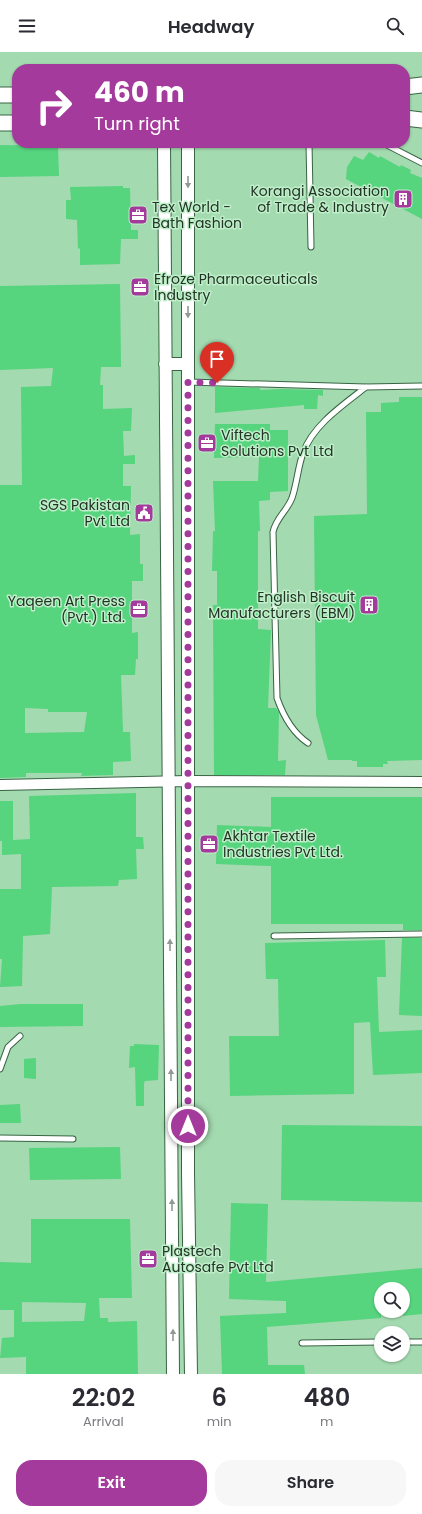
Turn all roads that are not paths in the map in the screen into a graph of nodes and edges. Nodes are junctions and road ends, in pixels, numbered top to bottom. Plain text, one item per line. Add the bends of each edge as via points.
1 (422, 86) edge
2 (410, 87) edge
3 (0, 95) edge
4 (12, 95) edge
5 (410, 119) edge
6 (422, 120) edge
7 (12, 122) edge
8 (0, 123) edge
9 (164, 148) edge
10 (188, 148) edge
11 (309, 148) edge
12 (392, 148) edge
13 (422, 163) edge
14 (311, 247) dead end
15 (165, 364) junction
16 (188, 364) junction
17 (188, 382) junction
18 (422, 386) edge
19 (366, 387) junction
20 (188, 593) junction
21 (167, 594) junction
22 (308, 743) dead end
23 (188, 781) junction
24 (422, 782) edge
25 (169, 783) junction
26 (0, 786) edge
27 (422, 934) edge
28 (274, 936) dead end
29 (20, 1036) dead end
30 (0, 1069) edge
31 (0, 1138) edge
32 (73, 1139) dead end
33 (374, 1342) edge
34 (410, 1342) edge
35 (422, 1342) edge
36 (302, 1343) dead end
37 (173, 1374) edge
38 (191, 1374) edge

1 - 2 main road
3 - 4 main road
5 - 6 main road
7 - 8 main road
9 - 15 street
10 -> 16 street
11 - 14 lane
12 - 13 lane
15 - 16 street
15 - 21 street
16 - 17 street
17 - 19 lane
17 - 20 street
18 - 19 lane
19 - 22 lane via 344,404 310,438 303,453 291,499 279,516 273,532 277,698 299,737
20 - 21 street
20 - 23 street
21 - 25 street
23 - 24 street
23 - 25 street
23 - 38 street
25 - 26 street
37 -> 25 street
27 - 28 lane
29 - 30 lane via 8,1047
31 - 32 lane
33 - 36 lane
34 - 35 lane

